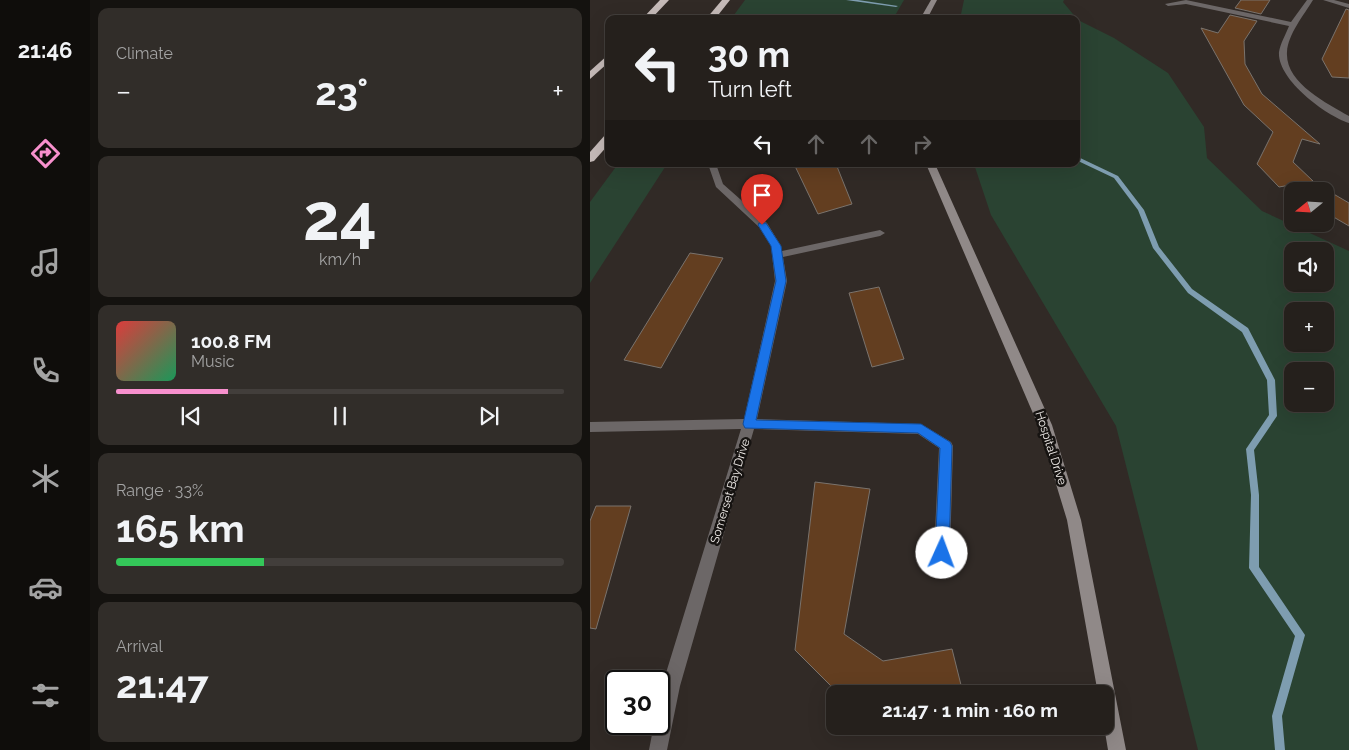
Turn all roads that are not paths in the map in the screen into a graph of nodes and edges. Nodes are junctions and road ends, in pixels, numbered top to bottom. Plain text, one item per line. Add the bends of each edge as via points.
1 (665, 0) edge
2 (726, 0) edge
3 (934, 0) edge
4 (1310, 0) edge
5 (1326, 0) edge
6 (1168, 4) dead end
7 (1349, 6) edge
8 (650, 15) edge
9 (713, 15) edge
10 (925, 15) edge
11 (1293, 25) junction
12 (605, 61) edge
13 (590, 76) edge
14 (1349, 120) edge
15 (605, 142) edge
16 (590, 160) edge
17 (713, 167) edge
18 (931, 167) edge
19 (880, 233) dead end
20 (777, 255) junction
21 (749, 424) junction
22 (590, 427) edge
23 (942, 553) dead end
24 (658, 750) edge
25 (1117, 750) edge

1 - 8 highway
2 - 9 highway
3 - 10 street
4 - 11 street
5 - 7 street
6 - 11 street via 1186,2
11 - 14 street via 1283,51 1285,67 1304,92
12 - 13 highway
15 - 16 highway
17 - 20 street, Somerset Bay Drive via 718,185 762,225 776,246
18 - 25 street, Hospital Drive via 1045,424 1074,520
19 - 20 street
20 - 21 street, Somerset Bay Drive via 781,281
21 - 22 street
21 - 23 street via 921,429 933,437 946,446
21 - 24 street, Somerset Bay Drive via 671,686

